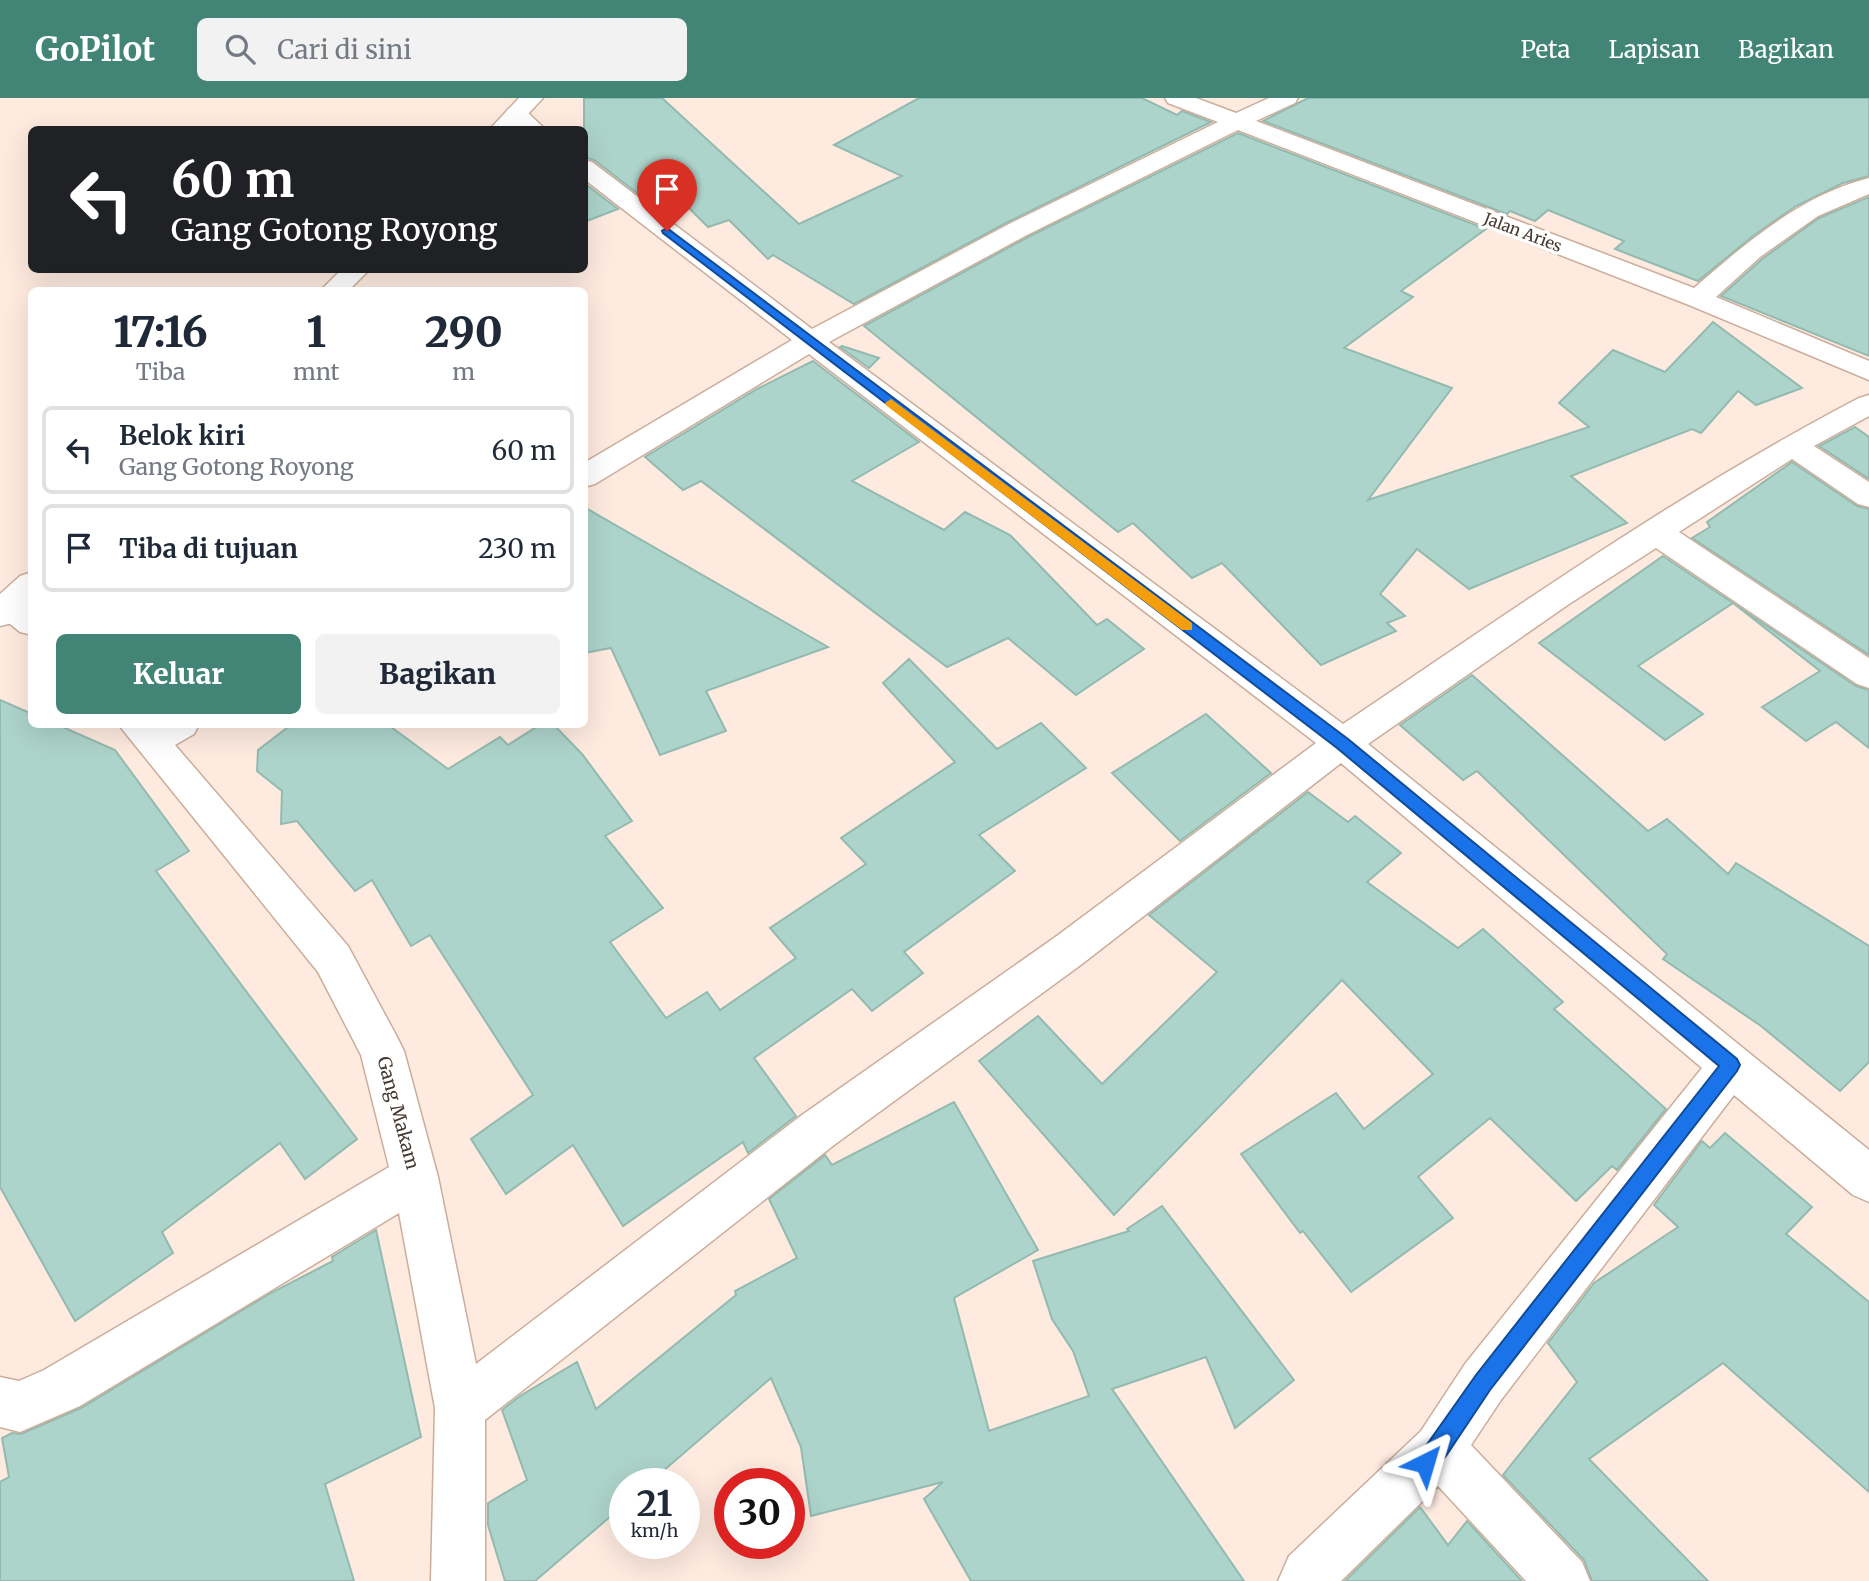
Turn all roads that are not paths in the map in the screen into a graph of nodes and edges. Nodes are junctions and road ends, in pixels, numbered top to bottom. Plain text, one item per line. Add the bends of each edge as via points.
1 (533, 98) edge
2 (1176, 98) edge
3 (1287, 98) edge
4 (508, 122) edge
5 (1234, 122) junction
6 (588, 170) edge
7 (1869, 185) edge
8 (353, 273) edge
9 (337, 287) edge
10 (1698, 299) junction
11 (811, 342) junction
12 (1869, 371) edge
13 (1869, 404) edge
14 (1792, 445) junction
15 (588, 475) edge
16 (1869, 497) edge
17 (1657, 533) junction
18 (1869, 675) edge
19 (156, 731) edge
20 (1342, 743) junction
21 (1731, 1065) junction
22 (415, 1177) junction
23 (1869, 1179) edge
24 (0, 1402) edge
25 (460, 1408) junction
26 (1439, 1449) junction
27 (458, 1581) edge
28 (1305, 1581) edge
29 (1563, 1581) edge

1 - 4 main road
2 - 5 main road, Jalan Aries
3 - 5 main road
5 - 10 main road, Jalan Aries
5 - 11 main road via 1017,229
6 - 11 main road
7 - 10 main road via 1808,211 1751,252
8 - 9 main road
10 - 12 main road, Jalan Aries
11 - 15 main road
11 - 20 main road
13 - 14 main road
14 - 16 main road
14 - 17 main road
17 - 18 main road
17 - 20 main road
19 - 22 main road, Gang Makam via 333,959 382,1051
20 - 21 main road
20 - 25 main road via 1068,951 818,1130
21 - 23 main road
21 - 26 main road via 1483,1382
22 - 24 main road via 62,1388 20,1407
22 - 25 main road, Gang Makam
25 - 27 main road, Gang Makam
26 - 28 main road
26 - 29 main road

